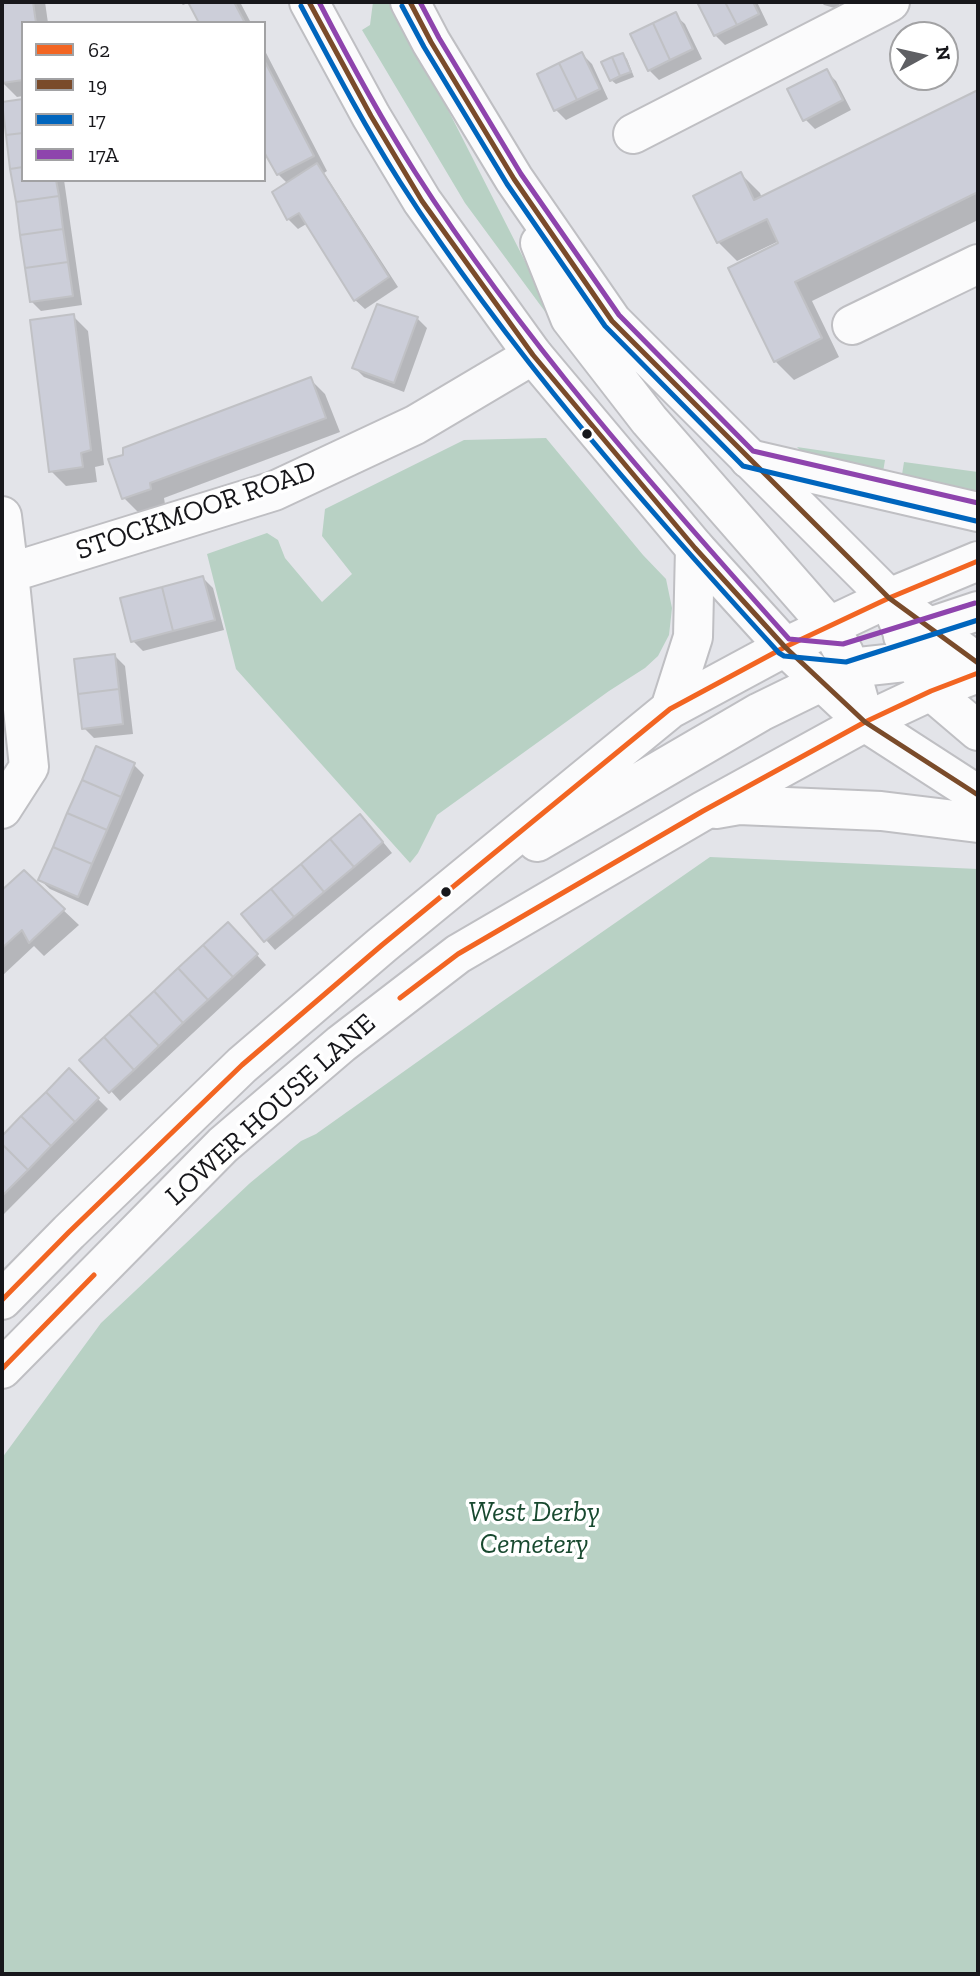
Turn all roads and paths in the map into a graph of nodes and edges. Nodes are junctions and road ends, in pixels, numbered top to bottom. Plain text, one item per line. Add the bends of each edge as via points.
1 (309, 2) edge
2 (410, 2) edge
3 (890, 2) edge
4 (633, 134) dead end
5 (514, 179) junction
6 (978, 264) edge
7 (852, 325) dead end
8 (533, 355) junction
9 (749, 459) junction
10 (978, 512) edge
11 (2, 516) edge
12 (695, 548) junction
13 (978, 561) edge
14 (6, 573) edge
15 (889, 598) junction
16 (978, 611) edge
17 (785, 647) junction
18 (919, 654) junction
19 (836, 658) junction
20 (978, 668) edge
21 (670, 709) junction
22 (865, 722) junction
23 (978, 731) edge
24 (978, 795) edge
25 (2, 809) edge
26 (703, 811) junction
27 (978, 823) edge
28 (435, 901) junction
29 (2, 1300) edge
30 (2, 1369) edge

1 - 8 main road via 422,201
2 - 5 main road
3 - 4 main road
5 - 9 main road via 612,321
5 - 19 main road via 570,318
6 - 7 main road
8 - 12 main road
8 - 14 main road, STOCKMOOR ROAD via 415,425 274,491
9 - 10 main road
9 - 15 main road
11 - 14 main road
12 - 17 main road
12 - 21 main road via 693,637
13 - 15 main road
14 - 25 main road via 29,767
15 - 18 main road
15 - 19 main road
16 - 18 main road
17 - 19 main road
17 - 21 main road, LOWER HOUSE LANE
18 - 19 main road
18 - 20 main road
18 - 20 main road, LOWER HOUSE LANE
18 - 22 main road, LOWER HOUSE LANE
18 - 23 main road
19 - 22 main road
19 - 28 main road via 760,712
21 - 28 main road, LOWER HOUSE LANE
22 - 24 main road
22 - 26 main road, LOWER HOUSE LANE
26 - 27 main road via 739,805 881,811
26 - 30 main road, LOWER HOUSE LANE via 458,954 341,1044 223,1145
28 - 29 main road, LOWER HOUSE LANE via 242,1065

